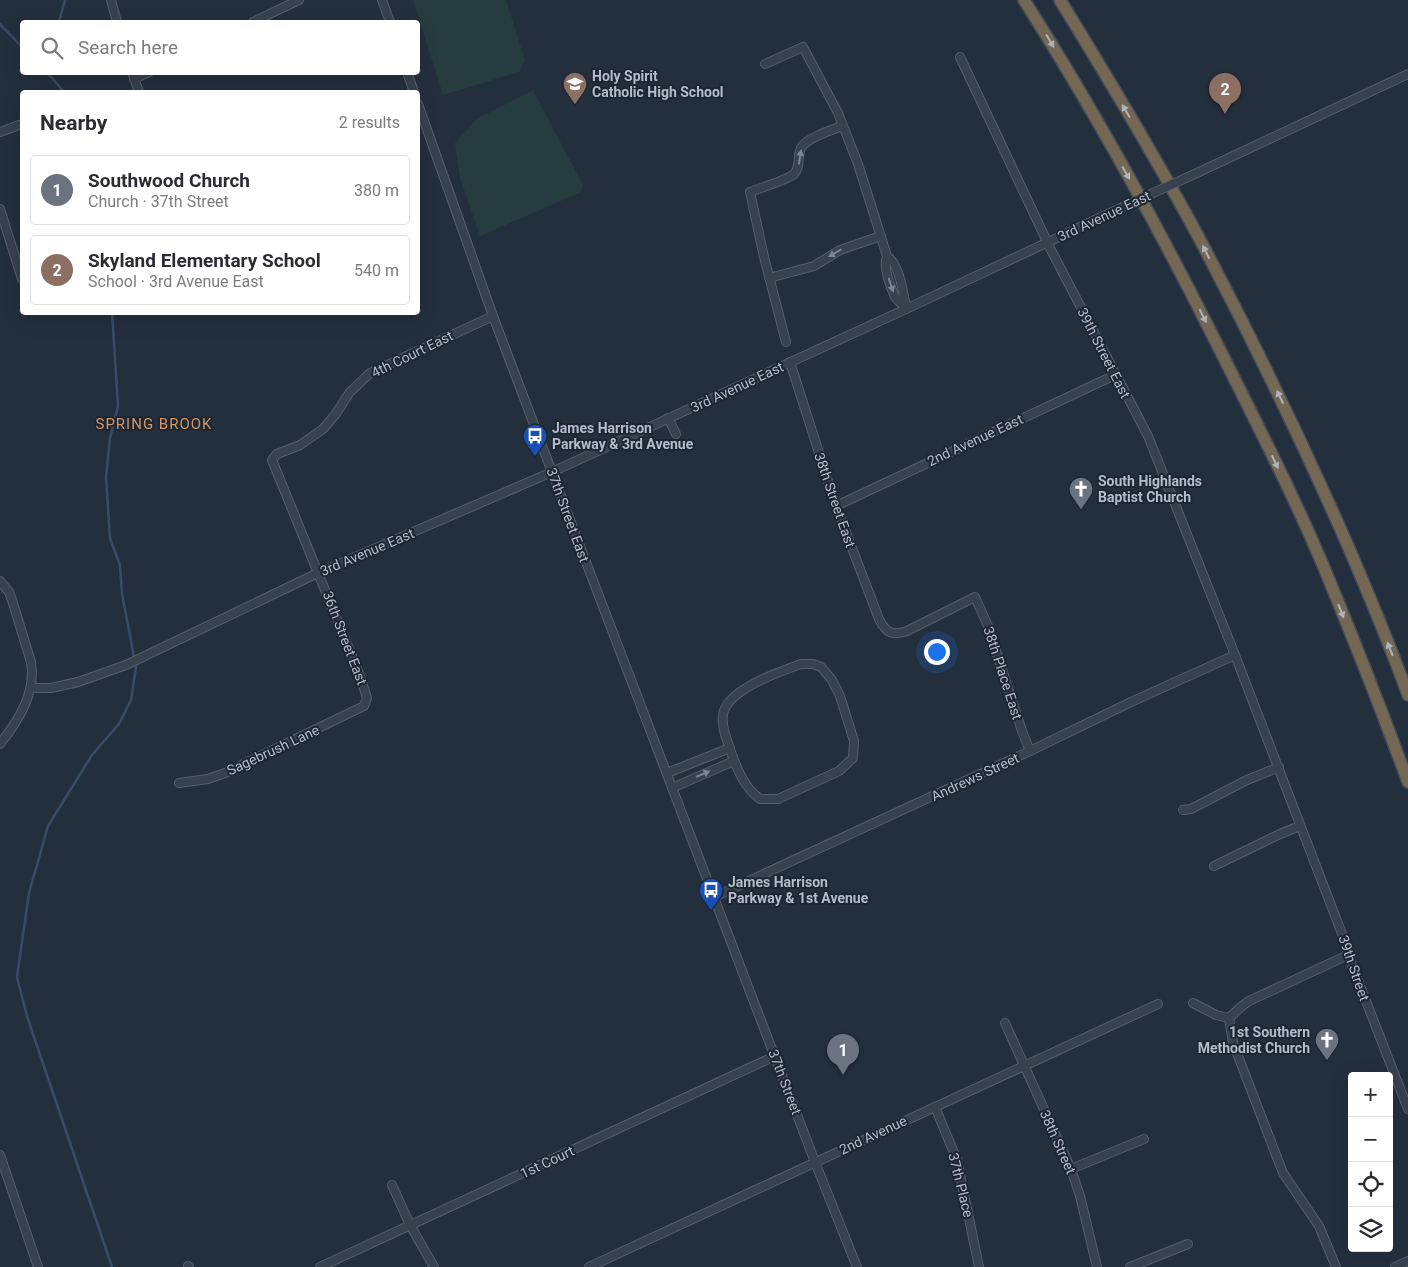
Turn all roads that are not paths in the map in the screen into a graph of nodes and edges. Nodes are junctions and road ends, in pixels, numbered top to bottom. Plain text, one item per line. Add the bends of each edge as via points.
1 (111, 0) edge
2 (299, 0) edge
3 (382, 0) edge
4 (1024, 0) edge
5 (1060, 0) edge
6 (116, 20) edge
7 (257, 20) edge
8 (389, 20) edge
9 (960, 58) dead end
10 (765, 64) dead end
11 (1408, 74) edge
12 (408, 75) edge
13 (133, 76) edge
14 (138, 90) edge
15 (413, 90) edge
16 (420, 110) edge
17 (20, 125) edge
18 (842, 126) junction
19 (0, 132) edge
20 (0, 209) edge
21 (881, 236) junction
22 (1047, 243) junction
23 (18, 252) edge
24 (20, 266) edge
25 (769, 278) junction
26 (906, 309) junction
27 (493, 316) junction
28 (786, 342) dead end
29 (790, 362) junction
30 (1115, 375) junction
31 (668, 418) junction
32 (676, 434) dead end
33 (272, 460) joint
34 (552, 472) junction
35 (836, 506) junction
36 (318, 573) junction
37 (0, 581) edge
38 (975, 596) joint
39 (1235, 655) junction
40 (31, 688) junction
41 (1408, 695) edge
42 (364, 706) joint
43 (0, 744) edge
44 (730, 748) junction
45 (1030, 751) junction
46 (734, 761) junction
47 (1279, 767) junction
48 (667, 774) junction
49 (1408, 782) edge
50 (179, 784) dead end
51 (672, 788) junction
52 (1183, 810) dead end
53 (1300, 826) junction
54 (1214, 866) dead end
55 (714, 897) junction
56 (1348, 955) junction
57 (1193, 1003) dead end
58 (1158, 1004) dead end
59 (1229, 1018) junction
60 (1005, 1023) dead end
61 (775, 1056) junction
62 (1024, 1066) junction
63 (935, 1106) junction
64 (1408, 1110) edge
65 (1144, 1139) dead end
66 (0, 1155) edge
67 (815, 1162) junction
68 (1072, 1169) junction
69 (392, 1185) dead end
70 (410, 1225) junction
71 (1188, 1244) dead end
72 (1408, 1261) edge
73 (38, 1267) edge
74 (320, 1267) edge
75 (434, 1267) edge
76 (589, 1267) edge
77 (857, 1267) edge
78 (979, 1267) edge
79 (1097, 1267) edge
80 (1130, 1267) edge
81 (1336, 1267) edge
82 (1395, 1267) edge

1 - 6 street
2 - 7 street
3 - 8 street
4 -> 49 highway via 1133,184 1246,403 1324,569
41 -> 5 highway via 1330,505 1249,334 1198,235
9 - 22 street, 39th Street East
10 - 18 street via 803,47
11 - 22 street, 3rd Avenue East, bridge
12 - 15 street
13 - 14 street
16 - 27 street, 37th Street East
17 - 19 street
18 - 21 street
25 -> 18 street via 750,192 794,175 804,144
20 - 23 street
21 -> 25 street via 840,250 814,266
21 - 26 street via 892,287 896,298
22 - 26 street, 3rd Avenue East
22 - 30 street, 39th Street East
23 - 24 street
25 - 28 street
26 - 29 street, 3rd Avenue East
27 - 33 street, 4th Court East via 370,373 350,392 323,429 277,454
27 - 34 street, 37th Street East
29 - 31 street, 3rd Avenue East
29 - 35 street, 38th Street East
30 - 35 street, 2nd Avenue East
30 - 39 street, 39th Street East via 1148,436
31 - 32 street
31 - 34 street, 3rd Avenue East
33 - 36 street, 36th Street East
34 - 36 street, 3rd Avenue East
34 - 48 street, 37th Street East
35 - 38 street, 38th Street East via 879,619 890,632 899,634 907,631
36 - 40 street, 3rd Avenue East via 126,665 78,682 51,688
36 - 42 street, 36th Street East via 368,698
37 - 40 street via 9,592 31,662
38 - 45 street, 38th Place East
39 - 45 street, Andrews Street
39 - 47 street, 39th Street
40 - 43 street via 18,720
42 - 50 street, Sagebrush Lane via 225,773 208,780
44 - 46 street
44 - 46 street via 723,728 723,716 735,696 758,682 801,664 821,667 832,680 854,741 853,758 839,771 778,799 760,799 746,786
44 - 48 street
45 - 55 street, Andrews Street
51 -> 46 street
47 - 52 street
47 - 53 street, 39th Street
48 - 51 street, 37th Street East
51 - 55 street, 37th Street East
53 - 54 street
53 - 56 street, 39th Street
55 - 61 street, 37th Street
56 - 59 street via 1249,1001
56 - 64 street, 39th Street
57 - 59 street
58 - 62 street, 2nd Avenue
59 - 81 street via 1233,1043 1283,1173 1319,1226
60 - 62 street, 38th Street
61 - 67 street, 37th Street
61 - 70 street, 1st Court
62 - 63 street, 2nd Avenue
62 - 68 street, 38th Street
63 - 67 street, 2nd Avenue
63 - 78 street, 37th Place via 957,1160
65 - 68 street
66 - 73 street
67 - 76 street, 2nd Avenue
67 - 77 street, 37th Street
68 - 79 street, 38th Street
69 - 70 street
70 - 74 street, 1st Court
70 - 75 street
71 - 80 street
72 - 82 street

